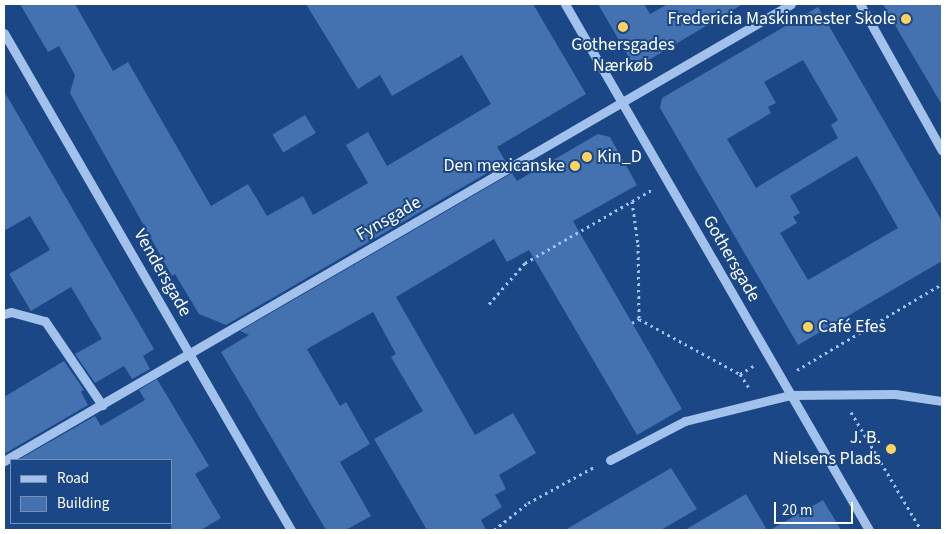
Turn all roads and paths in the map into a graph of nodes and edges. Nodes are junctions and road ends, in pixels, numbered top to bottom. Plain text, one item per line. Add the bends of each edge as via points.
1 (565, 4) edge
2 (791, 4) edge
3 (860, 4) edge
4 (4, 33) edge
5 (622, 102) junction
6 (942, 151) edge
7 (667, 181) junction
8 (632, 201) junction
9 (942, 284) edge
10 (489, 304) dead end
11 (4, 314) edge
12 (639, 319) junction
13 (632, 323) dead end
14 (190, 353) junction
15 (769, 357) junction
16 (781, 379) junction
17 (840, 392) junction
18 (790, 395) junction
19 (942, 401) edge
20 (102, 405) junction
21 (610, 460) joint
22 (4, 461) edge
23 (291, 530) edge
24 (494, 530) edge
25 (869, 530) edge
26 (921, 530) edge

1 - 5 street, Gothersgade
2 - 5 street, Fynsgade
3 - 6 street
4 - 14 street, Vendersgade
5 - 7 street, Gothersgade
5 - 14 street, Fynsgade
7 - 8 path
7 - 15 street, Gothersgade
8 - 10 path via 525,263
8 - 12 path via 638,244
9 - 16 path
11 - 20 street via 11,312 45,321
12 - 13 path
12 - 15 path via 740,374
14 - 20 street, Fynsgade
14 - 23 street, Vendersgade
15 - 16 street, Gothersgade
16 - 18 street, Gothersgade
17 - 18 street
17 - 19 street via 895,394
17 - 26 path
18 - 21 street via 685,421
18 - 25 street, Gothersgade
20 - 22 street, Fynsgade
21 - 24 path via 574,474

